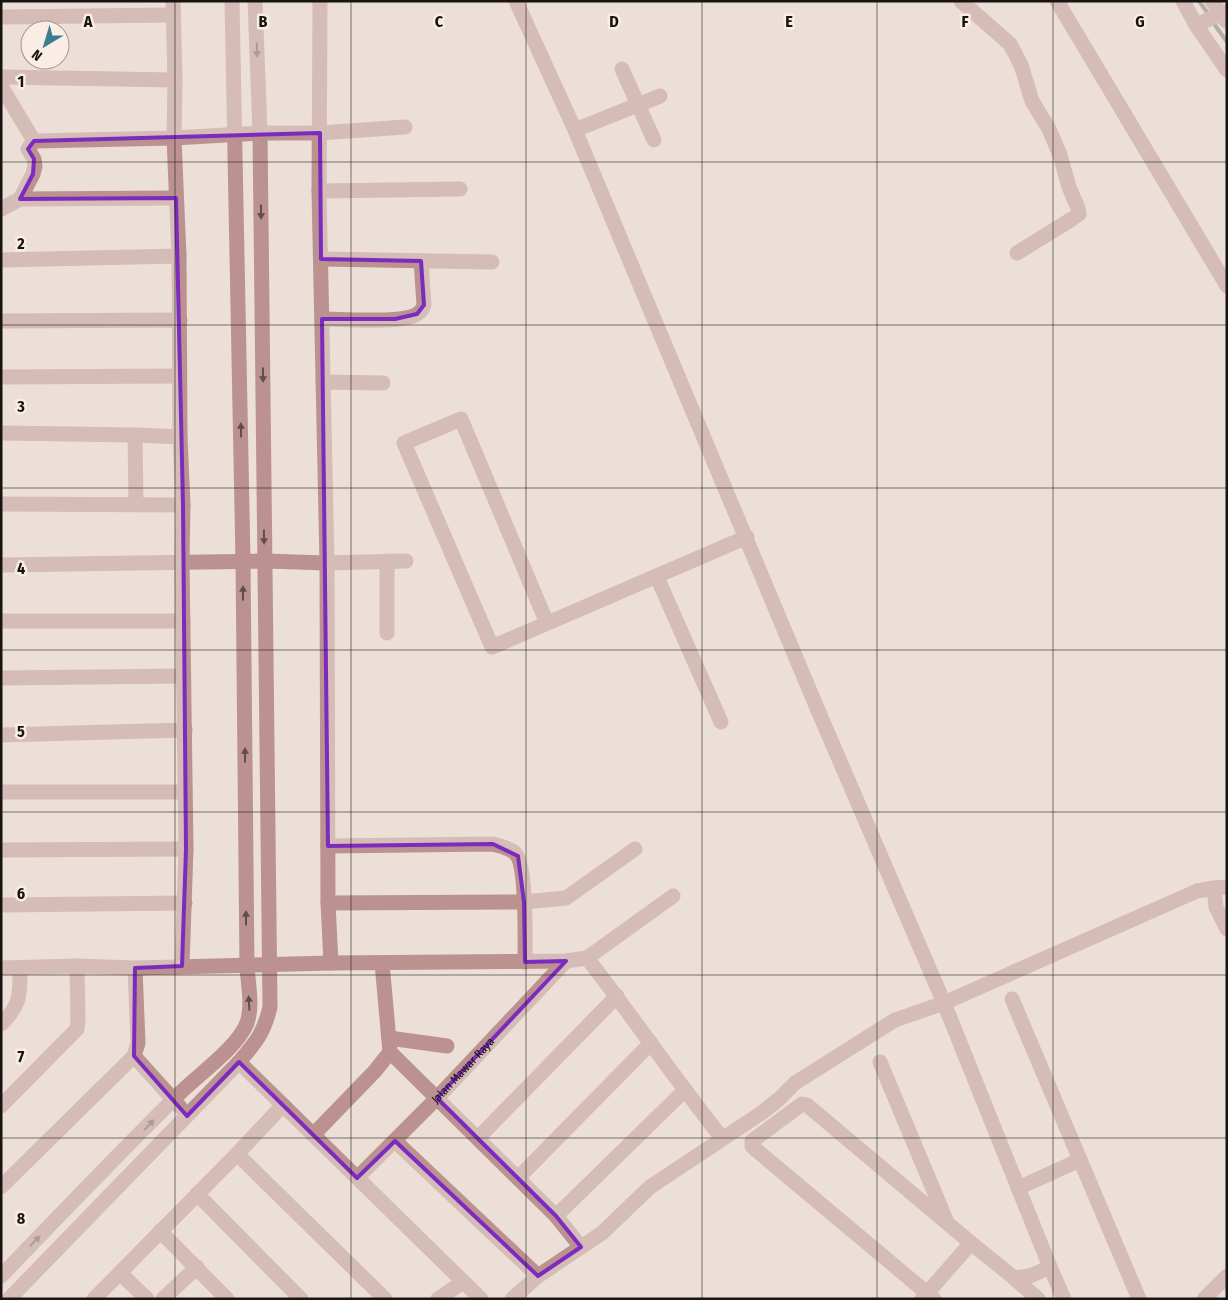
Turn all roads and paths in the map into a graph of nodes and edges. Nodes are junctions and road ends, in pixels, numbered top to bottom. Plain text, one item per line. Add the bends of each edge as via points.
1 (232, 1) edge
2 (255, 1) edge
3 (320, 1) edge
4 (516, 1) edge
5 (961, 1) edge
6 (1057, 1) edge
7 (1183, 1) edge
8 (1212, 1) edge
9 (173, 8) edge
10 (1, 16) edge
11 (1214, 19) edge
12 (622, 69) dead end
13 (1227, 70) edge
14 (1, 77) edge
15 (175, 80) junction
16 (1, 86) edge
17 (660, 96) dead end
18 (638, 104) junction
19 (405, 127) dead end
20 (575, 130) junction
21 (260, 133) junction
22 (320, 133) junction
23 (235, 135) junction
24 (174, 138) junction
25 (654, 140) dead end
26 (34, 141) junction
27 (460, 189) dead end
28 (319, 191) junction
29 (176, 198) junction
30 (20, 199) junction
31 (1, 209) edge
32 (1017, 254) dead end
33 (178, 256) junction
34 (322, 259) junction
35 (1, 260) edge
36 (420, 260) junction
37 (492, 262) dead end
38 (1227, 286) edge
39 (322, 319) junction
40 (180, 320) junction
41 (1, 321) edge
42 (179, 376) junction
43 (1, 377) edge
44 (323, 382) junction
45 (383, 384) dead end
46 (1, 433) edge
47 (135, 435) junction
48 (180, 437) junction
49 (1, 504) edge
50 (136, 504) junction
51 (183, 505) junction
52 (747, 537) junction
53 (243, 561) junction
54 (265, 561) junction
55 (406, 561) dead end
56 (182, 562) junction
57 (387, 562) junction
58 (327, 563) junction
59 (1, 565) edge
60 (656, 576) junction
61 (1, 620) edge
62 (183, 621) junction
63 (548, 623) junction
64 (387, 632) dead end
65 (183, 676) junction
66 (1, 678) edge
67 (721, 722) dead end
68 (185, 730) junction
69 (1, 735) edge
70 (1, 792) edge
71 (185, 792) junction
72 (328, 846) junction
73 (186, 849) junction
74 (635, 849) dead end
75 (1, 850) edge
76 (1220, 887) edge
77 (672, 896) dead end
78 (524, 902) junction
79 (185, 903) junction
80 (328, 903) junction
81 (1, 905) edge
82 (1227, 929) edge
83 (587, 958) junction
84 (566, 961) junction
85 (382, 962) junction
86 (526, 962) junction
87 (331, 963) junction
88 (270, 965) junction
89 (77, 966) junction
90 (182, 966) junction
91 (247, 966) junction
92 (1, 968) edge
93 (20, 968) junction
94 (135, 968) junction
95 (617, 996) junction
96 (1012, 1000) dead end
97 (944, 1003) junction
98 (1, 1024) edge
99 (651, 1043) junction
100 (390, 1045) junction
101 (446, 1046) dead end
102 (134, 1056) junction
103 (239, 1062) junction
104 (880, 1062) dead end
105 (684, 1091) junction
106 (437, 1098) junction
107 (173, 1100) junction
108 (283, 1105) junction
109 (1, 1106) edge
110 (187, 1116) junction
111 (313, 1135) junction
112 (478, 1138) junction
113 (722, 1138) junction
114 (395, 1141) junction
115 (237, 1154) junction
116 (1080, 1160) junction
117 (357, 1178) junction
118 (518, 1178) junction
119 (1, 1187) edge
120 (1018, 1188) junction
121 (197, 1194) junction
122 (556, 1216) junction
123 (947, 1223) junction
124 (160, 1231) junction
125 (971, 1243) junction
126 (581, 1247) junction
127 (197, 1267) junction
128 (1050, 1267) junction
129 (120, 1273) junction
130 (1, 1276) edge
131 (538, 1276) junction
132 (1227, 1276) edge
133 (1014, 1278) junction
134 (463, 1282) junction
135 (927, 1297) edge
136 (9, 1299) edge
137 (94, 1299) edge
138 (147, 1299) edge
139 (163, 1299) edge
140 (227, 1299) edge
141 (301, 1299) edge
142 (385, 1299) edge
143 (438, 1299) edge
144 (481, 1299) edge
145 (512, 1299) edge
146 (1038, 1299) edge
147 (1064, 1299) edge
148 (1139, 1299) edge
149 (1204, 1299) edge

1 - 23 street
2 -> 21 street
3 - 22 street
4 - 20 street
5 - 32 street via 1010,44 1021,65 1032,101 1060,155 1078,208 1079,214
6 - 38 street
7 - 11 street
8 - 11 street
9 - 10 street
9 - 15 street
11 - 13 street
12 - 18 street
14 - 15 street
15 - 24 street
16 - 26 street
17 - 18 street
18 - 20 street
18 - 25 street
19 - 22 street
20 - 52 street
21 - 22 street
21 - 23 street
21 -> 54 street
22 - 28 street
23 - 24 street
53 -> 23 street
24 - 26 street
24 - 29 street
26 - 30 street via 28,148 34,160 33,174
27 - 28 street
28 - 34 street
29 - 30 street
29 - 33 street
30 - 31 street
33 - 35 street
33 - 40 street
34 - 36 street
34 - 39 street
36 - 37 street
36 - 39 street via 424,305 418,314 395,319
39 - 44 street
40 - 41 street
40 - 42 street
42 - 43 street
42 - 48 street
44 - 45 street
44 - 58 street
46 - 47 street
47 - 48 street
47 - 50 street
48 - 51 street
49 - 50 street
50 - 51 street
51 - 56 street
52 - 60 street
52 - 97 street
53 - 54 street
53 - 56 street
91 -> 53 street
54 - 58 street
54 - 88 street
55 - 57 street
56 - 59 street
56 - 62 street
57 - 58 street
57 - 64 street
58 - 72 street
60 - 63 street
60 - 67 street
61 - 62 street
62 - 65 street
63 - 63 street via 492,647 404,443 461,420
65 - 66 street
65 - 68 street
68 - 69 street
68 - 71 street
70 - 71 street
71 - 73 street
72 - 78 street via 493,844 512,850 518,856
72 - 80 street
73 - 75 street
73 - 79 street
74 - 78 street via 566,898
76 - 82 street via 1216,907
76 - 97 street via 1197,891
77 - 83 street
78 - 80 street
78 - 86 street
79 - 81 street
79 - 90 street
80 - 87 street
83 - 84 street
83 - 95 street
84 - 86 street
84 - 106 street, Jalan Mawar Raya
85 - 86 street
85 - 87 street
85 - 100 street
87 - 88 street
88 - 91 street
88 - 103 street via 270,1007 266,1025
89 - 93 street
89 - 94 street
89 - 109 street via 77,1029
90 - 91 street
90 - 94 street
107 -> 91 street via 225,1051 246,1023 250,1010
92 - 93 street
93 - 98 street via 19,1002
94 - 102 street via 138,1043
95 - 99 street
95 - 112 street
96 - 116 street
97 - 113 street via 896,1020 795,1083 766,1110
97 - 120 street
99 - 105 street
99 - 118 street
100 - 101 street
100 - 106 street
100 - 111 street via 375,1071
102 - 107 street
102 - 119 street
103 - 108 street
103 - 110 street
104 - 123 street
105 - 113 street
105 - 122 street
106 - 112 street
106 - 114 street, Jalan Mawar Raya
107 - 110 street
130 -> 107 street
108 - 111 street
108 - 115 street
110 - 136 street
111 - 117 street
112 - 118 street
113 - 126 street via 650,1187 602,1233
114 - 117 street, Jalan Mawar Raya
114 - 131 street
115 - 121 street
115 - 142 street
116 - 120 street
116 - 148 street
117 - 134 street
118 - 122 street
120 - 128 street
121 - 124 street
121 - 141 street
122 - 126 street
123 - 125 street
123 - 135 street via 807,1105 802,1104 752,1141 756,1150
124 - 127 street
124 - 129 street
125 - 133 street
125 - 135 street
126 - 131 street
127 - 139 street
127 - 140 street
128 - 133 street via 1022,1279
128 - 147 street
129 - 137 street
129 - 138 street
131 - 145 street
132 - 149 street
133 - 146 street
134 - 143 street
134 - 144 street

